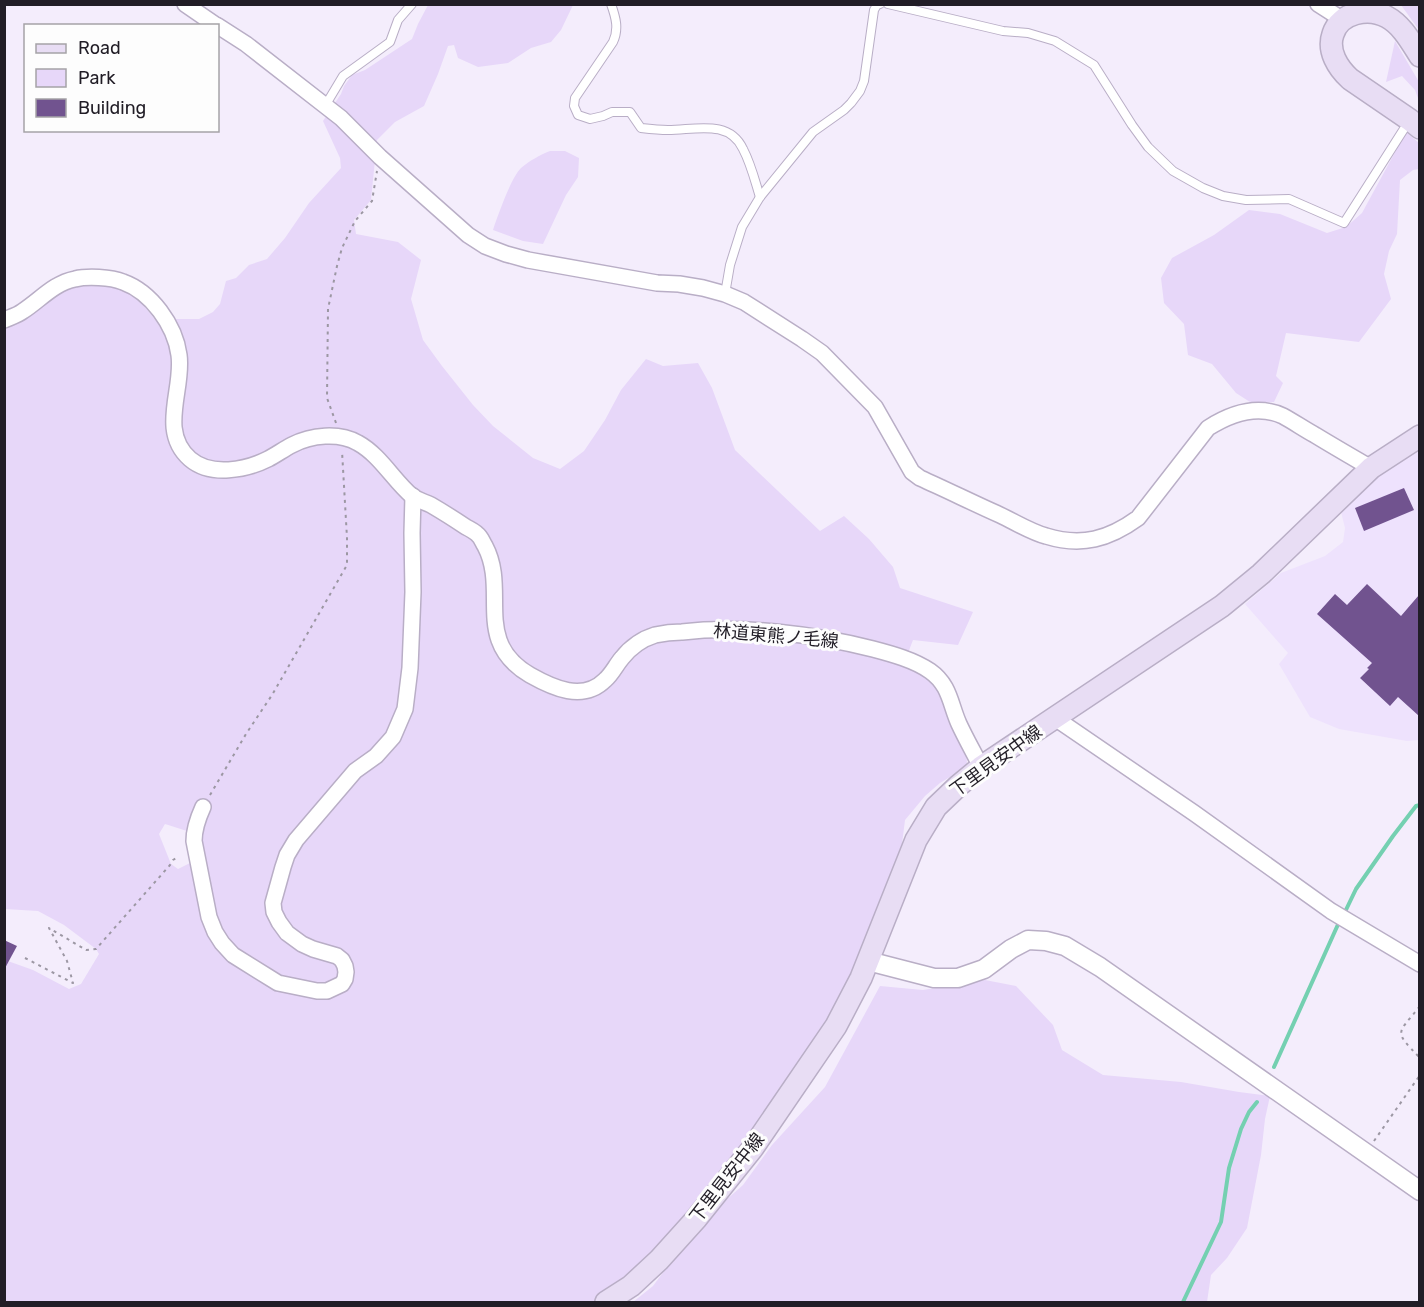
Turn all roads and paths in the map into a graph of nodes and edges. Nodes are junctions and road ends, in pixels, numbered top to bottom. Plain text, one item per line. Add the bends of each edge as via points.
1 (185, 4) edge
2 (412, 4) edge
3 (611, 4) edge
4 (880, 4) edge
5 (888, 4) edge
6 (1318, 4) edge
7 (1343, 20) junction
8 (214, 24) edge
9 (219, 27) edge
10 (1419, 56) edge
11 (325, 106) junction
12 (1415, 124) edge
13 (380, 157) junction
14 (760, 197) junction
15 (725, 294) junction
16 (4, 320) edge
17 (1419, 436) edge
18 (342, 438) junction
19 (1371, 468) junction
20 (413, 496) junction
21 (1055, 718) junction
22 (981, 768) junction
23 (203, 807) joint
24 (178, 856) dead end
25 (25, 958) dead end
26 (868, 960) junction
27 (1419, 964) edge
28 (1419, 1006) edge
29 (1419, 1058) edge
30 (1419, 1076) edge
31 (1365, 1153) junction
32 (1419, 1191) edge
33 (606, 1302) edge

1 - 8 street
2 - 11 lane via 398,20 390,42 343,76
3 - 14 lane via 617,33 575,98 578,115 590,119 612,112 630,112 641,128 726,131 743,148
4 - 14 lane via 874,10 860,91 844,110 813,132
5 - 12 lane via 1055,41 1094,65 1148,147 1173,171 1222,196 1289,199 1344,223
6 - 7 street
7 - 10 main road via 1364,12 1389,18 1400,27
7 - 12 main road via 1332,34 1337,64 1350,79
9 - 11 street
11 - 13 street
13 - 15 street via 468,235 506,255
13 - 18 path via 372,201 355,221 342,248 328,309 327,398
14 - 15 lane via 742,227
15 - 19 street via 744,302 822,353 875,407 912,472 1044,536 1083,541 1123,529 1138,518 1208,428 1249,411 1281,415
16 - 18 street, 林道東熊ノ毛線 via 75,279 120,280 139,290 155,306 176,341 180,366 173,420 179,444 191,461 228,470 265,461 312,438
17 - 19 main road, 下里見安中線
18 - 20 street, 林道東熊ノ毛線 via 358,443 379,460
18 - 23 path via 347,565
19 - 21 main road, 下里見安中線 via 1262,574 1222,606
20 - 22 street, 林道東熊ノ毛線 via 477,534 493,568 494,623 502,648 528,674 556,688 579,693 594,689 636,645 654,635 733,629 839,640 908,660 930,672 948,692
20 - 23 street via 413,592 405,709 393,737 356,771 296,840 287,855 273,903 287,933 302,944 342,960 346,972 342,984 317,991 278,983 233,956 222,943 209,916 194,842
21 - 22 main road, 下里見安中線
21 - 27 street via 1331,912
22 - 26 main road, 下里見安中線 via 936,807 916,840
24 - 25 path via 96,949 86,950 49,928 67,960 73,983
26 - 31 street via 934,978 958,978 984,969 1028,940 1065,946
26 - 33 main road, 下里見安中線 via 836,1026 752,1149 659,1260 632,1286
28 - 29 path via 1400,1034
30 - 31 path
31 - 32 street

